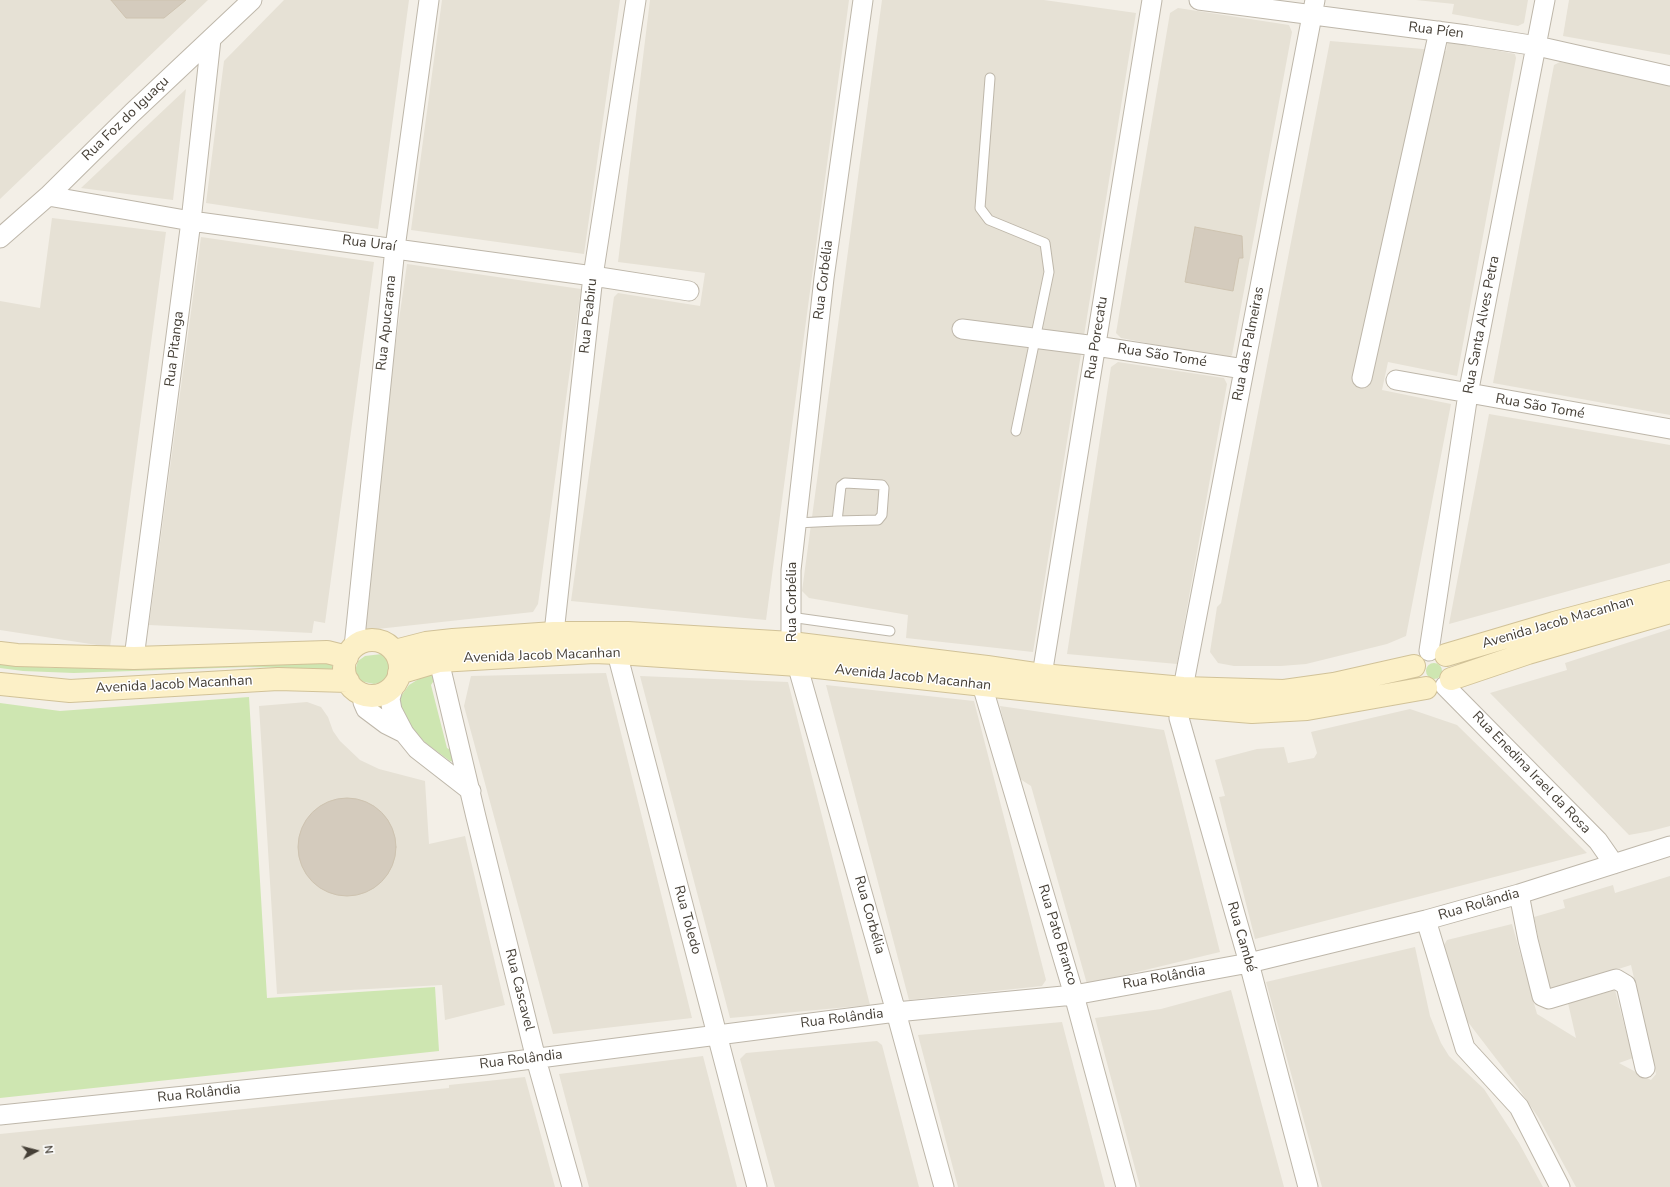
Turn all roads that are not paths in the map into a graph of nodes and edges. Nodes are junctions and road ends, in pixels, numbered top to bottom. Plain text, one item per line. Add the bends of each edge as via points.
1 (252, 0) edge
2 (429, 0) edge
3 (636, 0) edge
4 (863, 0) edge
5 (1152, 0) edge
6 (1199, 0) edge
7 (1545, 0) edge
8 (1313, 7) edge
9 (1439, 31) junction
10 (211, 39) junction
11 (1537, 46) junction
12 (1670, 76) edge
13 (990, 78) dead end
14 (48, 196) junction
15 (191, 221) junction
16 (0, 238) edge
17 (395, 248) junction
18 (593, 276) junction
19 (689, 291) dead end
20 (962, 329) dead end
21 (1036, 339) junction
22 (1096, 346) junction
23 (1244, 369) junction
24 (1362, 378) dead end
25 (1396, 380) dead end
26 (1468, 394) junction
27 (1665, 429) edge
28 (1016, 431) dead end
29 (837, 521) junction
30 (796, 523) junction
31 (1670, 592) edge
32 (1670, 612) edge
33 (790, 617) junction
34 (890, 631) dead end
35 (554, 633) junction
36 (791, 643) junction
37 (395, 651) junction
38 (350, 652) junction
39 (0, 653) edge
40 (617, 653) junction
41 (1438, 653) junction
42 (134, 658) junction
43 (439, 661) junction
44 (798, 665) junction
45 (1414, 666) junction
46 (1042, 675) junction
47 (396, 679) junction
48 (0, 684) edge
49 (1441, 684) junction
50 (982, 686) junction
51 (356, 687) junction
52 (1181, 697) junction
53 (404, 733) junction
54 (471, 791) junction
55 (1670, 846) edge
56 (1635, 858) junction
57 (1670, 860) edge
58 (1614, 864) junction
59 (1519, 894) junction
60 (1426, 920) junction
61 (1249, 963) junction
62 (1074, 994) junction
63 (896, 1012) junction
64 (717, 1035) junction
65 (536, 1059) junction
66 (1645, 1068) dead end
67 (0, 1115) edge
68 (572, 1187) edge
69 (757, 1187) edge
70 (944, 1187) edge
71 (1126, 1187) edge
72 (1308, 1187) edge
73 (1560, 1187) edge

1 - 10 street, Rua Foz do Iguaçu
2 - 17 street, Rua Apucarana
3 - 18 street, Rua Peabiru
4 - 30 street, Rua Corbélia via 824,278
5 - 22 street, Rua Porecatu
6 - 8 street, Rua Píen
7 - 11 street, Rua Santa Alves Petra
8 - 9 street, Rua Píen
8 - 23 street, Rua das Palmeiras
9 - 11 street, Rua Píen
9 - 24 street
10 - 14 street, Rua Foz do Iguaçu via 132,112
10 - 15 street, Rua Pitanga
11 - 12 street, Rua Píen
11 - 26 street, Rua Santa Alves Petra
13 - 21 lane via 980,208 989,220 1045,243 1048,272
14 - 15 street, Rua Uraí
14 - 16 street, Rua Foz do Iguaçu
15 - 17 street, Rua Uraí
15 - 42 street, Rua Pitanga
17 - 18 street, Rua Uraí
17 - 38 street, Rua Apucarana
18 - 19 street, Rua Uraí
18 - 35 street, Rua Peabiru
20 - 21 street, Rua São Tomé
21 - 22 street, Rua São Tomé
21 - 28 lane
22 - 23 street, Rua São Tomé
22 - 46 street, Rua Porecatu
23 - 52 street, Rua das Palmeiras
25 - 26 street, Rua São Tomé
26 - 27 street, Rua São Tomé
26 - 41 street, Rua Santa Alves Petra
29 - 29 lane via 878,520 882,515 882,485 845,483 841,486
29 - 30 lane
30 - 33 street, Rua Corbélia
31 - 41 main road, Avenida Jacob Macanhan
32 - 49 main road, Avenida Jacob Macanhan via 1528,653
33 - 34 lane
33 - 36 street, Rua Corbélia
35 - 36 main road, Avenida Jacob Macanhan via 628,633
35 - 37 main road, Avenida Jacob Macanhan via 426,642
36 - 44 street, Rua Corbélia
36 - 46 main road, Avenida Jacob Macanhan
37 - 38 main road via 387,644 373,640 362,642
37 - 47 main road via 399,661
38 - 42 main road, Avenida Jacob Macanhan
38 - 51 main road via 345,667
39 - 42 main road, Avenida Jacob Macanhan
40 - 43 main road, Avenida Jacob Macanhan via 594,652
40 - 44 main road, Avenida Jacob Macanhan
40 - 64 street, Rua Toledo
41 - 45 main road via 1421,654
41 - 49 main road via 1453,666 1453,673
43 - 47 main road, Avenida Jacob Macanhan
43 - 54 street, Rua Cascavel
44 - 50 main road, Avenida Jacob Macanhan
44 - 63 street, Rua Corbélia
45 - 49 main road via 1417,680
45 - 52 main road, Avenida Jacob Macanhan via 1334,684 1284,691
46 - 52 main road, Avenida Jacob Macanhan
47 - 51 main road via 381,694 372,695
47 - 53 street via 390,699 392,710
48 - 51 main road, Avenida Jacob Macanhan via 70,691 278,679
49 - 52 main road, Avenida Jacob Macanhan via 1307,709 1252,712
49 - 58 street, Rua Enedina Irael da Rosa via 1598,841
50 - 52 main road, Avenida Jacob Macanhan
50 - 62 street, Rua Pato Branco
51 - 53 street via 366,709 386,724
52 - 61 street, Rua Cambé via 1178,718
53 - 54 street via 417,749
54 - 65 street, Rua Cascavel
55 - 56 street, Rua Rolândia
56 - 57 street
56 - 58 street, Rua Rolândia
58 - 59 street, Rua Rolândia
59 - 60 street, Rua Rolândia
59 - 66 street via 1542,996 1549,999 1616,979 1626,985
60 - 61 street, Rua Rolândia
60 - 73 street via 1465,1048 1519,1107
61 - 62 street, Rua Rolândia
61 - 72 street, Rua Cambé
62 - 63 street, Rua Rolândia
62 - 71 street, Rua Pato Branco
63 - 64 street, Rua Rolândia
63 - 70 street, Rua Corbélia
64 - 65 street, Rua Rolândia
64 - 69 street, Rua Toledo
65 - 67 street, Rua Rolândia
65 - 68 street, Rua Cascavel

